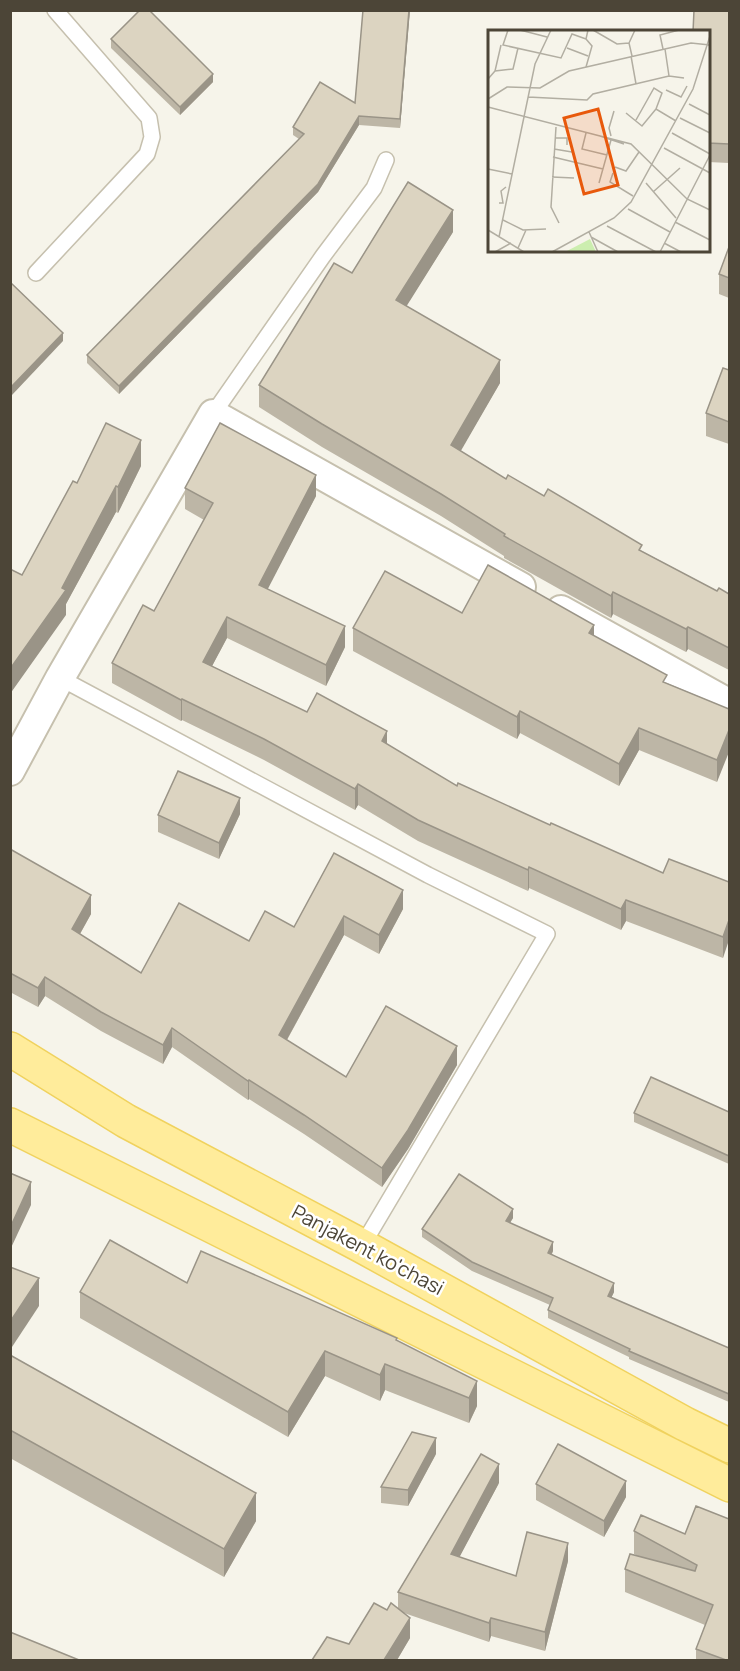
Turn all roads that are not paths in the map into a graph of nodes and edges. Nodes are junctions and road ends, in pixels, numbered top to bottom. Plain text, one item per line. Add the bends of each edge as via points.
1 (55, 10) edge
2 (386, 160) dead end
3 (36, 273) dead end
4 (213, 414) junction
5 (60, 678) junction
6 (729, 704) edge
7 (10, 771) edge
8 (10, 1049) edge
9 (10, 1125) edge
10 (362, 1246) junction
11 (729, 1446) edge
12 (729, 1485) edge

1 - 3 lane via 149,118 152,137 147,154
2 - 4 lane via 375,188
4 - 5 street
4 - 6 street
5 - 7 street
5 - 10 lane via 428,875 547,934
8 - 10 main road, Panjakent ko'chasi via 126,1120
9 - 12 main road
10 - 11 main road, Panjakent ko'chasi

